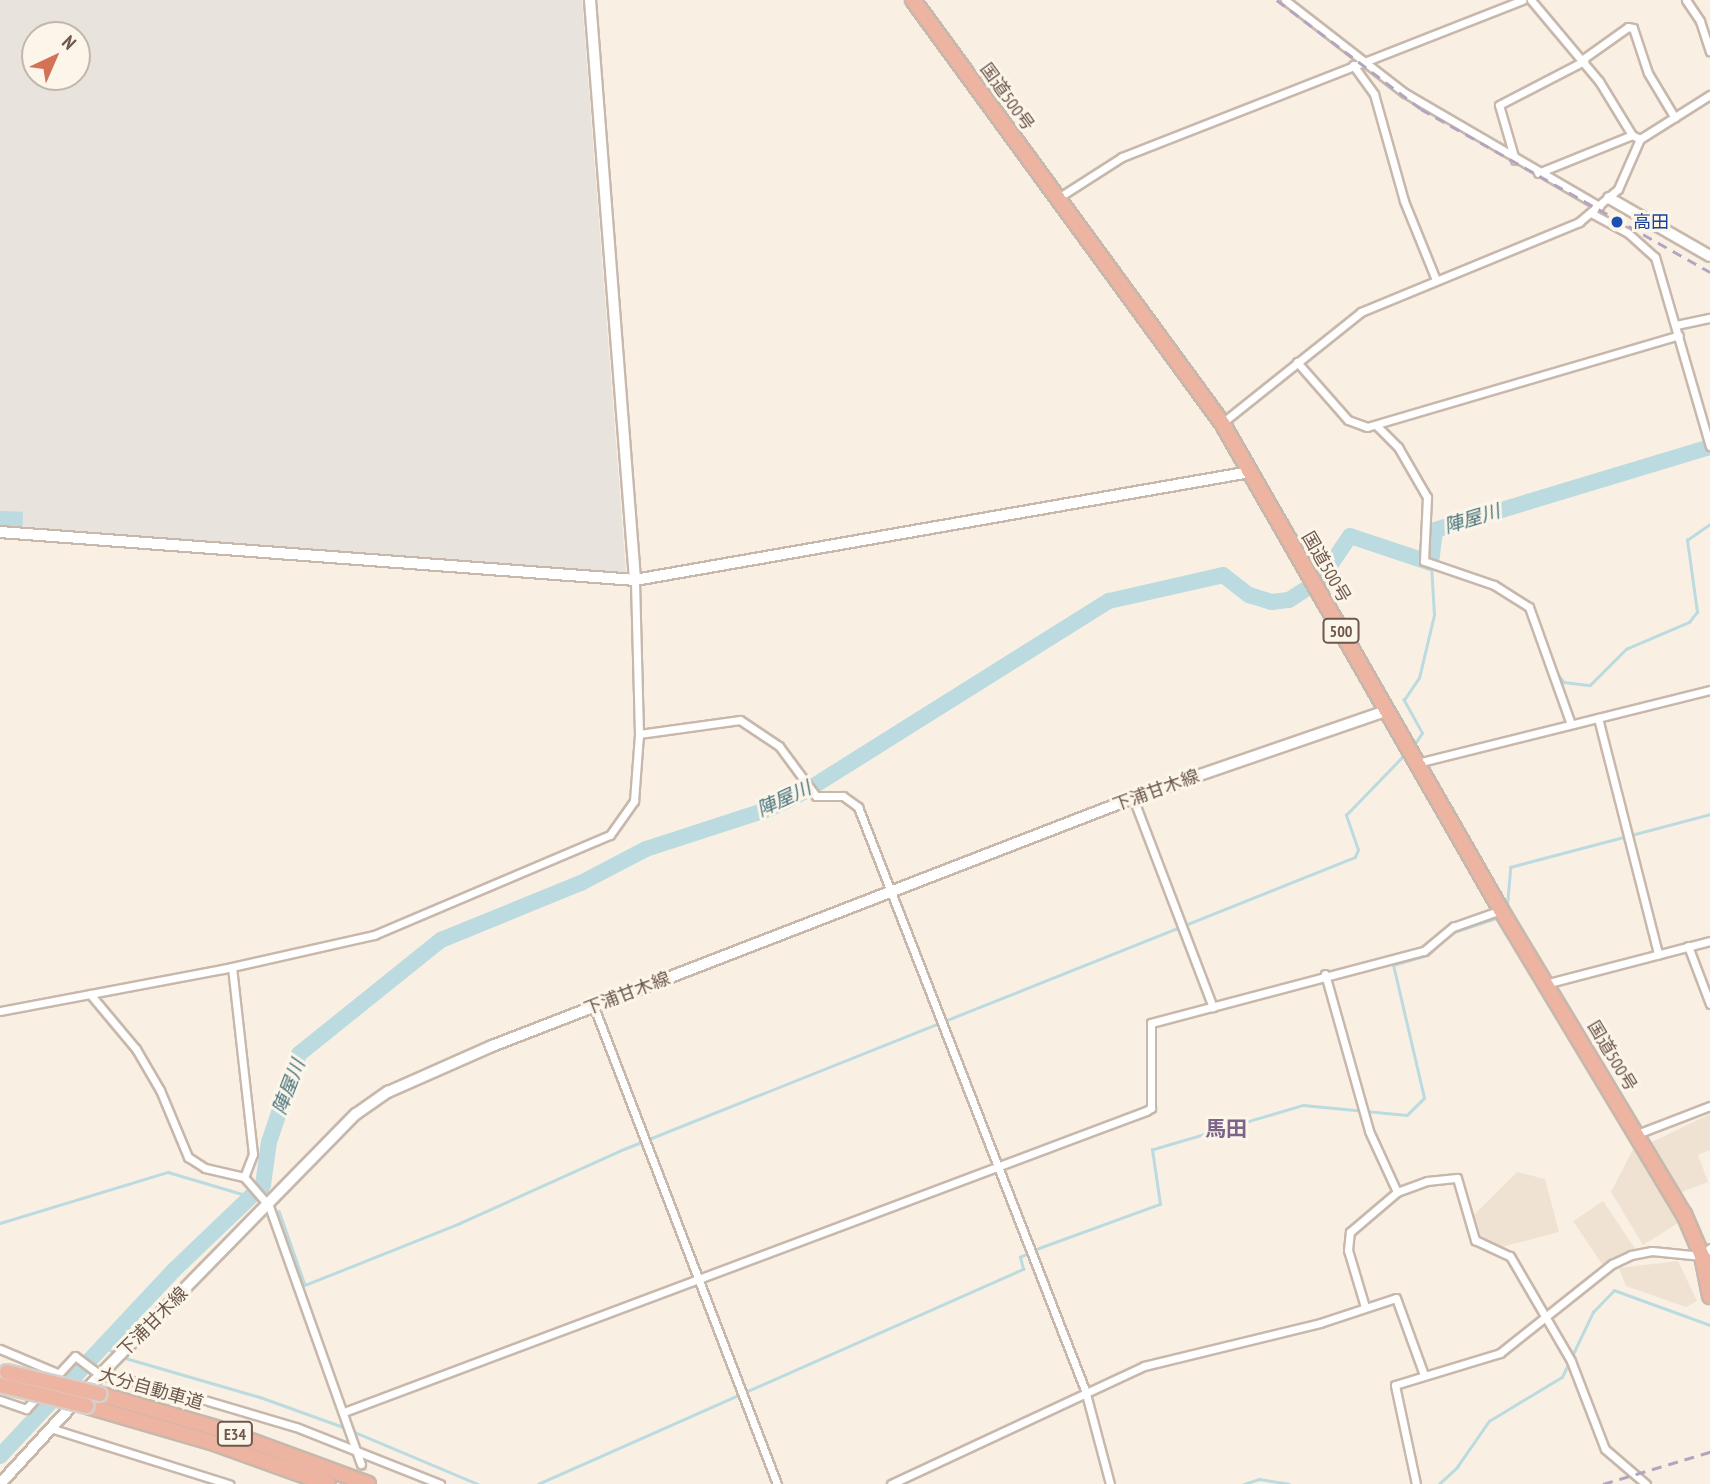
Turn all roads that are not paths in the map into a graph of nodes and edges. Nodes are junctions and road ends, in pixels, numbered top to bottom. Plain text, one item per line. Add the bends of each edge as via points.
1 (590, 0) edge
2 (913, 0) edge
3 (1286, 0) edge
4 (1522, 0) edge
5 (1533, 0) edge
6 (1686, 0) edge
7 (1710, 51) edge
8 (1583, 60) junction
9 (1357, 63) junction
10 (1710, 95) edge
11 (1675, 118) junction
12 (1632, 135) junction
13 (1640, 139) junction
14 (1514, 160) junction
15 (1538, 173) junction
16 (1057, 198) junction
17 (1609, 198) junction
18 (1599, 206) junction
19 (1591, 213) junction
20 (1710, 256) edge
21 (1436, 281) junction
22 (1710, 318) edge
23 (1676, 325) junction
24 (1679, 335) junction
25 (1297, 362) junction
26 (1222, 423) junction
27 (1377, 426) junction
28 (1710, 446) edge
29 (1250, 472) junction
30 (0, 532) edge
31 (635, 580) junction
32 (1710, 690) edge
33 (1386, 710) junction
34 (1598, 718) junction
35 (1570, 724) junction
36 (639, 734) junction
37 (1417, 763) junction
38 (1133, 798) junction
39 (895, 892) junction
40 (1501, 910) junction
41 (1710, 941) edge
42 (1688, 946) junction
43 (1658, 954) junction
44 (232, 967) junction
45 (1325, 974) junction
46 (1545, 984) junction
47 (90, 994) junction
48 (1710, 1004) edge
49 (594, 1007) junction
50 (1213, 1007) junction
51 (0, 1011) edge
52 (1710, 1106) edge
53 (1637, 1134) junction
54 (1000, 1166) junction
55 (244, 1177) junction
56 (1397, 1192) junction
57 (267, 1203) junction
58 (1707, 1255) edge
59 (699, 1280) junction
60 (1710, 1296) edge
61 (1366, 1307) junction
62 (1546, 1320) junction
63 (0, 1349) edge
64 (4, 1371) edge
65 (57, 1373) junction
66 (100, 1375) junction
67 (1424, 1375) junction
68 (0, 1385) edge
69 (1085, 1390) junction
70 (0, 1400) edge
71 (344, 1412) junction
72 (50, 1428) junction
73 (357, 1450) junction
74 (361, 1464) tunnel mouth
75 (0, 1484) edge
76 (229, 1484) edge
77 (328, 1484) edge
78 (368, 1484) edge
79 (440, 1484) edge
80 (777, 1484) edge
81 (891, 1484) edge
82 (1110, 1484) edge
83 (1416, 1484) edge
84 (1646, 1484) edge

1 - 31 street
2 - 16 highway, 国道500号 / 500
3 - 9 street
4 - 9 street
5 - 8 street
6 - 7 street via 1700,21
8 - 11 street via 1628,27 1633,28 1648,73
8 - 12 street
8 - 14 street via 1499,106
9 - 14 street
9 - 16 street via 1122,157
9 - 21 street via 1374,94 1404,201
10 - 11 street
11 - 13 street
12 - 13 street
12 - 15 street
13 - 17 street
14 - 15 street
15 - 18 street
16 - 26 highway, 国道500号 / 500
17 - 18 street
17 - 20 street
18 - 19 street
19 - 21 street via 1564,230
19 - 23 street via 1628,233 1655,257
21 - 25 street via 1362,312
22 - 23 street
23 - 24 street
24 - 27 street via 1387,418
24 - 28 street
25 - 26 street
25 - 27 street via 1348,420
26 - 29 highway, 国道500号 / 500
27 - 35 street via 1398,447 1427,498 1423,561 1494,585 1529,607
29 - 31 street
29 - 33 highway, 国道500号 / 500
30 - 31 street
31 - 36 street
32 - 34 street
33 - 37 highway, 国道500号 / 500
33 - 38 street, 下浦甘木線
34 - 35 street
34 - 43 street
35 - 37 street
36 - 39 street via 740,720 779,746 816,796 843,796 855,802
36 - 44 street via 634,800 610,835 374,935
37 - 40 highway, 国道500号 / 500
38 - 39 street, 下浦甘木線
38 - 50 street
39 - 49 street, 下浦甘木線
39 - 54 street
40 - 45 street via 1453,926 1424,951
40 - 46 highway, 国道500号 / 500
41 - 42 street
42 - 43 street
42 - 48 street
43 - 46 street
44 - 47 street
44 - 55 street via 253,1154
45 - 50 street
45 - 56 street via 1369,1131
46 - 53 highway, 国道500号 / 500
47 - 51 street
47 - 55 street via 136,1049 160,1090 188,1157 205,1168
49 - 57 street, 下浦甘木線 via 388,1091 356,1114
49 - 59 street
50 - 54 street via 1148,1027 1151,1108
52 - 53 street
53 - 58 highway, 国道500号 / 500
54 - 59 street
54 - 69 street
55 - 57 street
56 - 61 street via 1347,1238
56 - 62 street via 1427,1181 1457,1178 1475,1240 1510,1256
57 - 66 street, 下浦甘木線
57 - 71 street
58 - 60 highway, 国道500号 / 500
58 - 62 street via 1652,1251 1631,1255 1612,1264
59 - 71 street
59 - 80 street
61 - 67 street via 1396,1297
61 - 69 street via 1321,1323 1144,1366
62 - 67 street via 1500,1353
62 - 84 street via 1571,1361 1605,1448
63 - 65 street
64 - 78 highway, 大分自動車道 / E34, bridge via 216,1428
65 - 66 street via 75,1356
65 - 70 street via 26,1409
66 - 72 street, 下浦甘木線
66 - 73 street via 222,1403
67 - 83 street via 1395,1385
68 - 77 highway, 大分自動車道 / E34, bridge via 211,1442
69 - 81 street
69 - 82 street
71 - 73 street
72 - 75 street, 下浦甘木線
72 - 76 street
73 - 74 street
73 - 79 street

